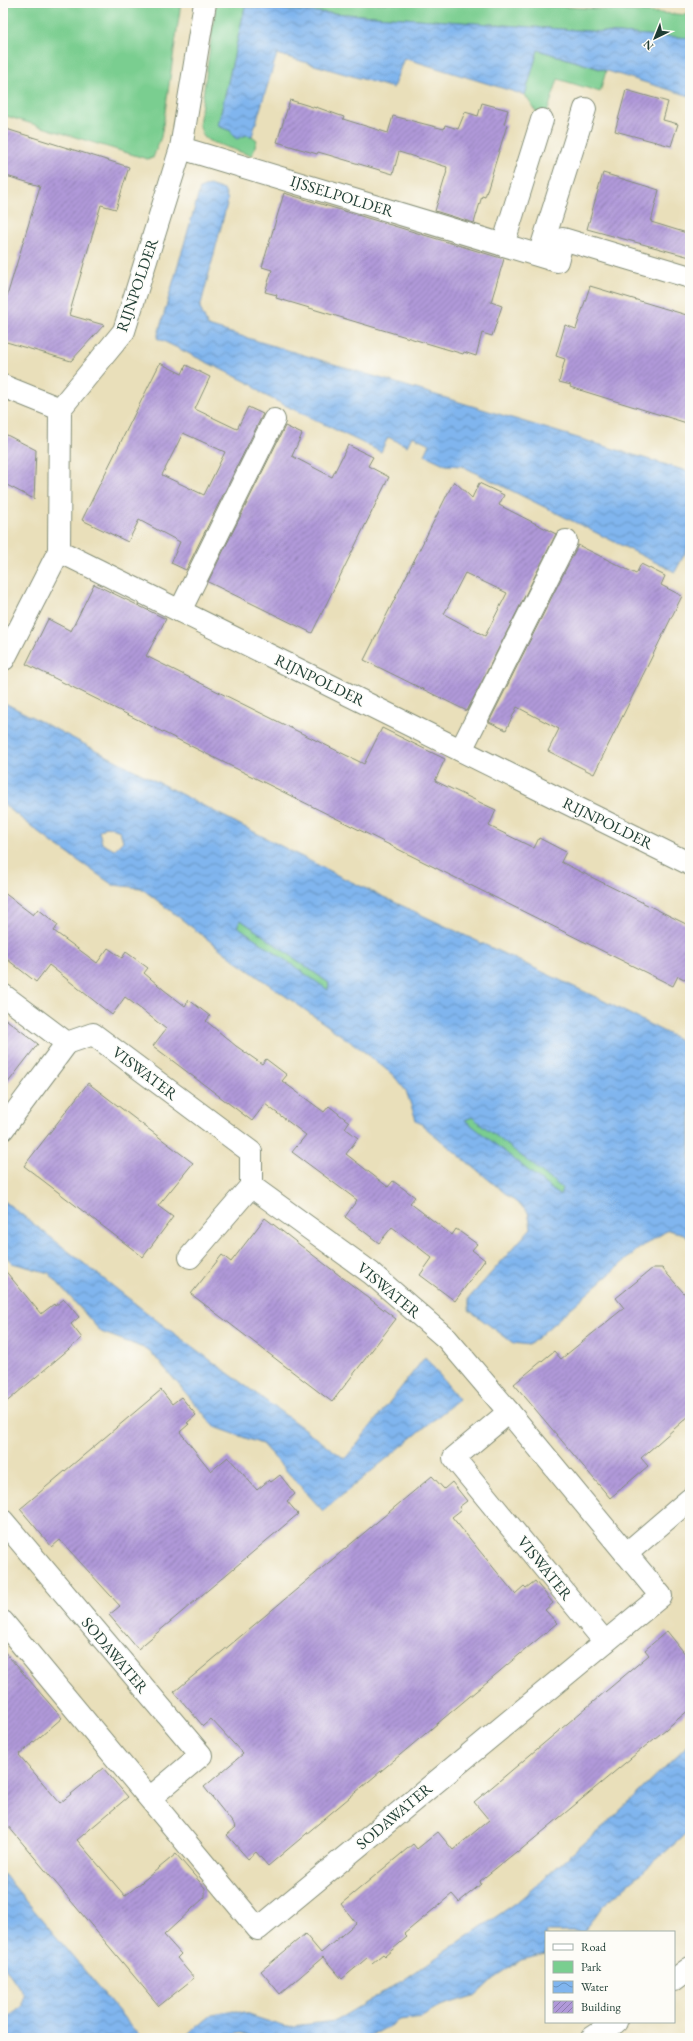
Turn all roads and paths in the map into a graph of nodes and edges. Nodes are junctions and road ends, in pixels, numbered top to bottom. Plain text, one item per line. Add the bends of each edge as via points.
1 (205, 3) edge
2 (585, 109) dead end
3 (542, 120) dead end
4 (181, 148) junction
5 (503, 245) junction
6 (539, 255) junction
7 (690, 277) edge
8 (3, 386) edge
9 (60, 409) junction
10 (274, 420) dead end
11 (566, 541) dead end
12 (59, 551) junction
13 (180, 611) junction
14 (4, 659) dead end
15 (461, 750) junction
16 (690, 864) edge
17 (3, 995) edge
18 (67, 1043) junction
19 (3, 1129) edge
20 (251, 1186) junction
21 (190, 1257) dead end
22 (509, 1412) junction
23 (690, 1499) edge
24 (3, 1522) edge
25 (626, 1554) junction
26 (661, 1596) joint
27 (3, 1622) edge
28 (605, 1642) junction
29 (150, 1798) junction
30 (690, 1968) edge
31 (675, 1979) edge
32 (614, 2023) edge
33 (592, 2038) edge

1 - 4 street, RIJNPOLDER
2 - 6 street
3 - 5 street
4 - 5 street, IJSSELPOLDER
4 - 9 street, RIJNPOLDER via 124,331
5 - 6 street, IJSSELPOLDER
6 - 7 street, IJSSELPOLDER via 557,260 563,239
8 - 9 street
9 - 12 street
10 - 13 street
11 - 15 street
12 - 13 street, RIJNPOLDER
12 - 14 street
13 - 15 street, RIJNPOLDER
15 - 16 street, RIJNPOLDER
17 - 18 street
18 - 19 street
18 - 20 street, VISWATER via 93,1034 251,1152
20 - 21 street
20 - 22 street, VISWATER via 371,1273 447,1339
22 - 25 street, VISWATER
22 - 28 street, VISWATER via 454,1458
23 - 25 street
24 - 29 street, SODAWATER via 201,1756
25 - 26 street, VISWATER
26 - 28 street, SODAWATER
27 - 29 street, SODAWATER
28 - 29 street, SODAWATER via 258,1929
30 - 31 street
32 - 33 street

